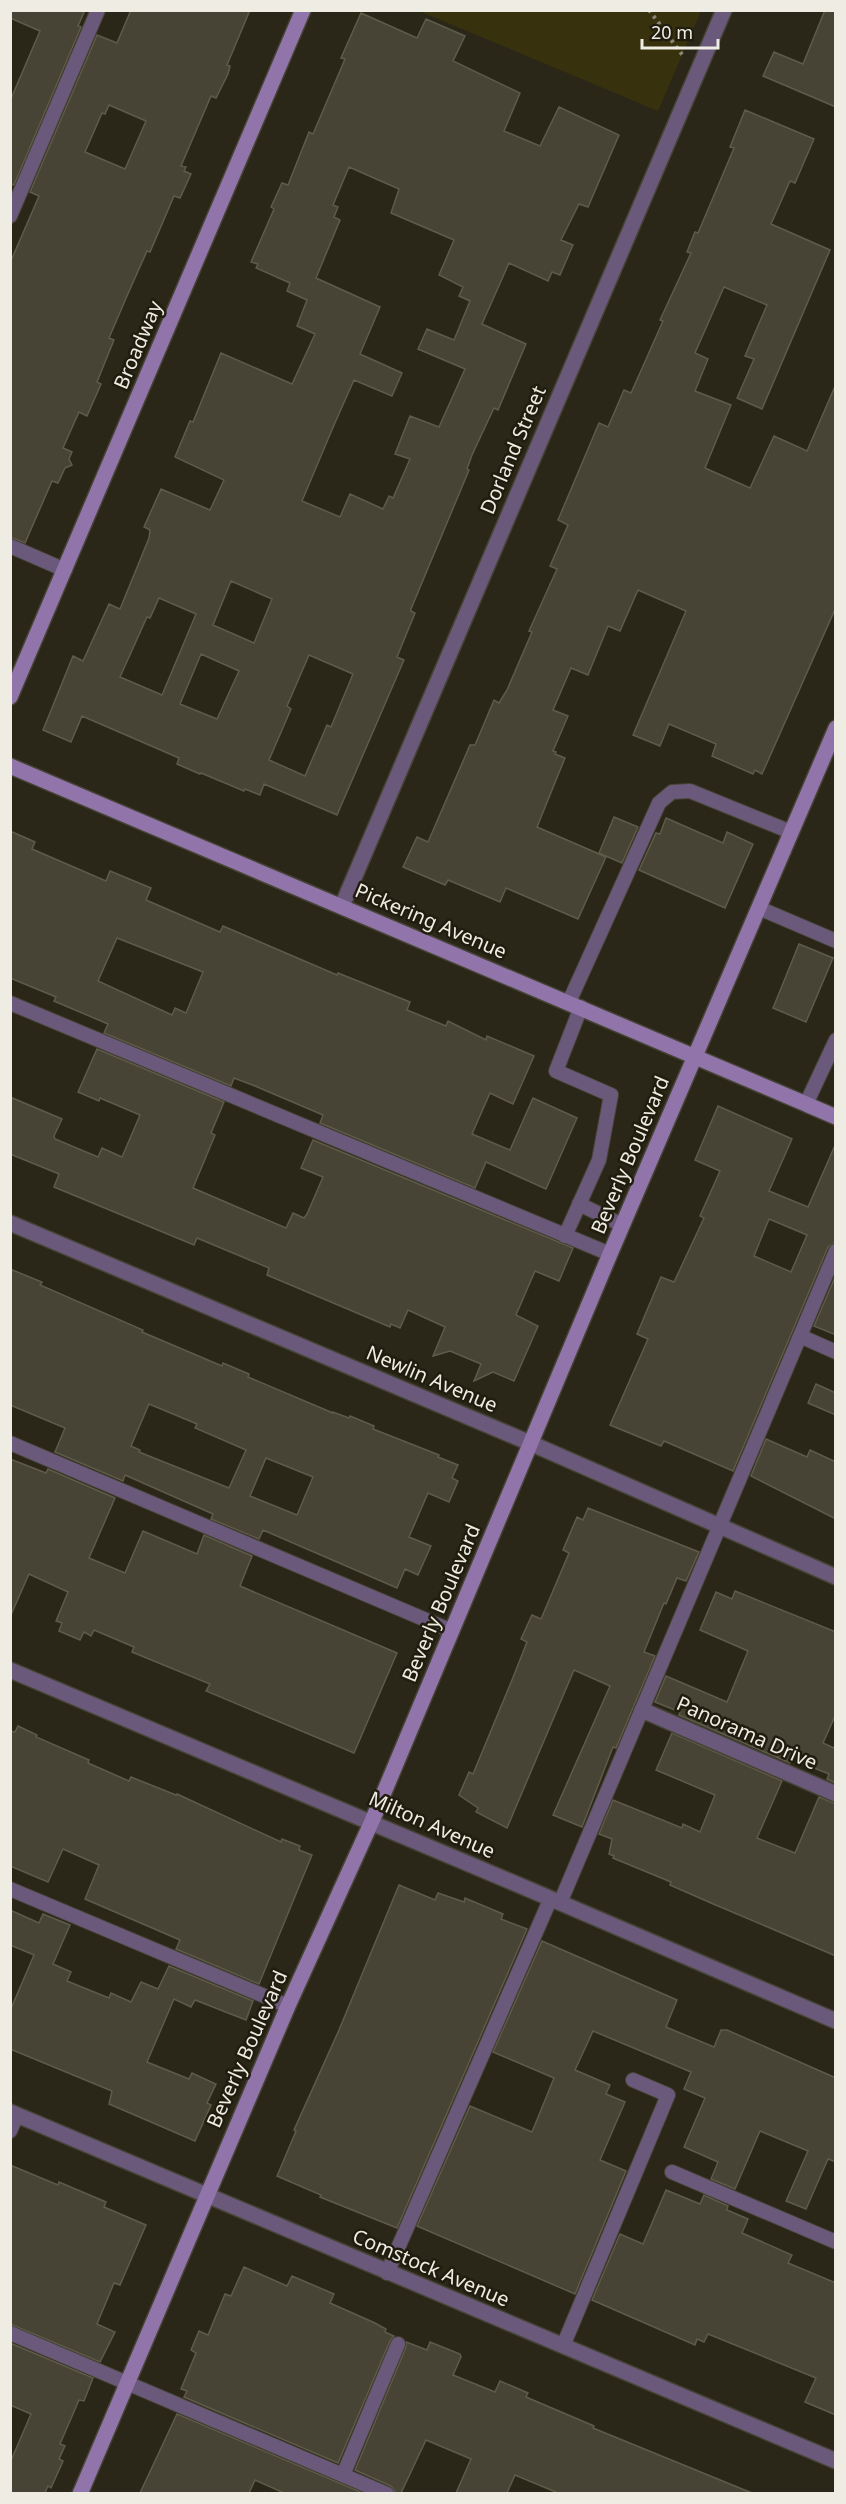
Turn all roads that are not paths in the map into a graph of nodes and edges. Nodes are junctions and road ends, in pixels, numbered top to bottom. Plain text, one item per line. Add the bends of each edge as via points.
1 (98, 10) edge
2 (303, 10) edge
3 (724, 10) edge
4 (10, 216) edge
5 (10, 546) edge
6 (65, 570) junction
7 (10, 697) edge
8 (836, 728) edge
9 (10, 766) edge
10 (791, 832) junction
11 (342, 906) junction
12 (759, 908) junction
13 (836, 941) edge
14 (10, 1003) edge
15 (575, 1005) junction
16 (836, 1040) edge
17 (695, 1056) junction
18 (807, 1104) junction
19 (836, 1117) edge
20 (579, 1204) junction
21 (10, 1223) edge
22 (622, 1224) junction
23 (565, 1236) junction
24 (836, 1251) edge
25 (610, 1254) junction
26 (800, 1336) junction
27 (836, 1352) edge
28 (10, 1443) edge
29 (531, 1443) junction
30 (719, 1526) junction
31 (836, 1577) edge
32 (452, 1631) junction
33 (10, 1670) edge
34 (642, 1710) junction
35 (836, 1794) edge
36 (372, 1821) junction
37 (10, 1889) edge
38 (555, 1901) junction
39 (288, 2006) junction
40 (836, 2021) edge
41 (633, 2080) dead end
42 (14, 2114) edge
43 (10, 2131) edge
44 (672, 2172) dead end
45 (206, 2196) junction
46 (836, 2242) edge
47 (387, 2273) junction
48 (10, 2333) edge
49 (398, 2344) dead end
50 (563, 2346) junction
51 (127, 2382) junction
52 (836, 2461) edge
53 (343, 2475) junction
54 (80, 2493) edge
55 (387, 2493) edge

1 - 4 lane
2 - 6 street, Broadway
3 - 11 street, Dorland Street
5 - 6 lane
6 - 7 street, Broadway
8 - 10 street, Beverly Boulevard
9 - 11 street, Pickering Avenue
10 - 12 street, Beverly Boulevard
10 - 15 lane via 690,791 672,792 659,803
11 - 15 street, Pickering Avenue
12 - 13 lane
12 - 17 street, Beverly Boulevard
14 - 23 lane
15 - 17 street, Pickering Avenue
15 - 20 lane via 556,1071 611,1095 599,1160
16 - 18 lane
17 - 18 street, Pickering Avenue
17 - 22 street, Beverly Boulevard
18 - 19 street, Pickering Avenue
20 - 22 lane
20 - 23 lane
21 - 29 street, Newlin Avenue
22 - 25 street, Beverly Boulevard
23 - 25 lane
24 - 26 lane
25 - 29 street, Beverly Boulevard
26 - 27 lane
26 - 30 lane
28 - 32 lane
29 - 30 street, Newlin Avenue
29 - 32 street, Beverly Boulevard
30 - 31 street, Newlin Avenue
30 - 34 lane
32 - 36 street, Beverly Boulevard
33 - 36 street, Milton Avenue
34 - 35 street, Panorama Drive
34 - 38 lane
36 - 38 street, Milton Avenue
36 - 39 street, Beverly Boulevard
37 - 39 lane
38 - 40 street, Milton Avenue
38 - 47 lane
39 - 45 street, Beverly Boulevard
41 - 50 lane via 668,2096
42 - 43 lane
42 - 45 street, Comstock Avenue
44 - 46 lane
45 - 47 street, Comstock Avenue
45 - 51 street, Beverly Boulevard
47 - 50 street, Comstock Avenue
48 - 51 lane
49 - 53 lane
50 - 52 street, Comstock Avenue
51 - 53 lane
51 - 54 street, Beverly Boulevard
53 - 55 lane

